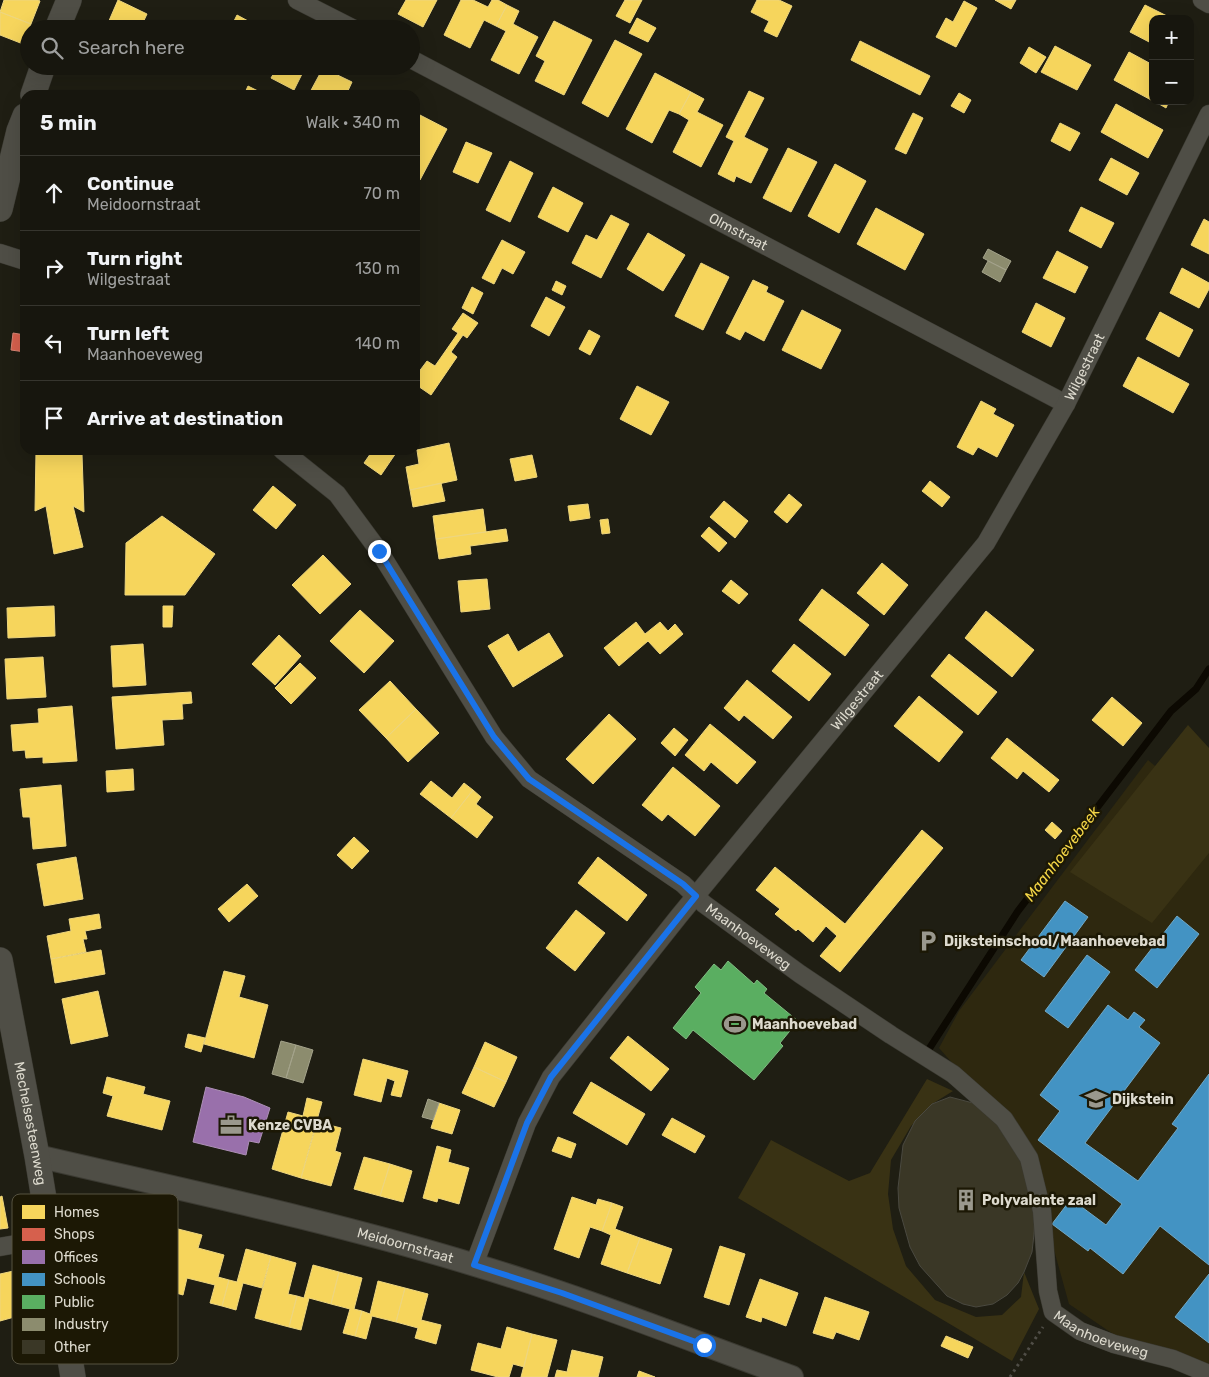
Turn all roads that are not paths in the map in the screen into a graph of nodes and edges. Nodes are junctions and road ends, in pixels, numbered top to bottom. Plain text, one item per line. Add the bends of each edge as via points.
1 (69, 0) edge
2 (297, 0) edge
3 (1202, 0) edge
4 (1209, 4) edge
5 (61, 20) edge
6 (336, 20) edge
7 (420, 63) edge
8 (40, 75) edge
9 (35, 90) edge
10 (1209, 114) edge
11 (20, 131) edge
12 (0, 209) edge
13 (0, 253) edge
14 (20, 259) edge
15 (1066, 404) junction
16 (288, 455) edge
17 (696, 896) junction
18 (0, 960) edge
19 (37, 1156) junction
20 (43, 1194) edge
21 (474, 1265) junction
22 (71, 1364) edge
23 (1209, 1374) edge
24 (73, 1377) edge
25 (792, 1377) edge

1 - 5 main road
2 - 6 street
3 - 4 street
7 - 15 street, Olmstraat
8 - 9 main road
10 - 15 street, Wilgestraat
11 - 12 main road
13 - 14 street
15 - 17 street, Wilgestraat via 986,543
16 - 17 street, Maanhoeveweg via 337,494 379,551 494,737 529,779
17 - 21 street, Wilgestraat via 551,1077 527,1123
17 - 23 street, Maanhoeveweg via 800,974 953,1074 1004,1119 1029,1158 1042,1211 1048,1291 1053,1312 1080,1331
18 - 19 main road, Mechelsesteenweg
19 - 20 main road, Mechelsesteenweg
19 - 21 street, Meidoornstraat via 325,1223
21 - 25 street, Meidoornstraat via 562,1293
22 - 24 main road, Mechelsesteenweg

